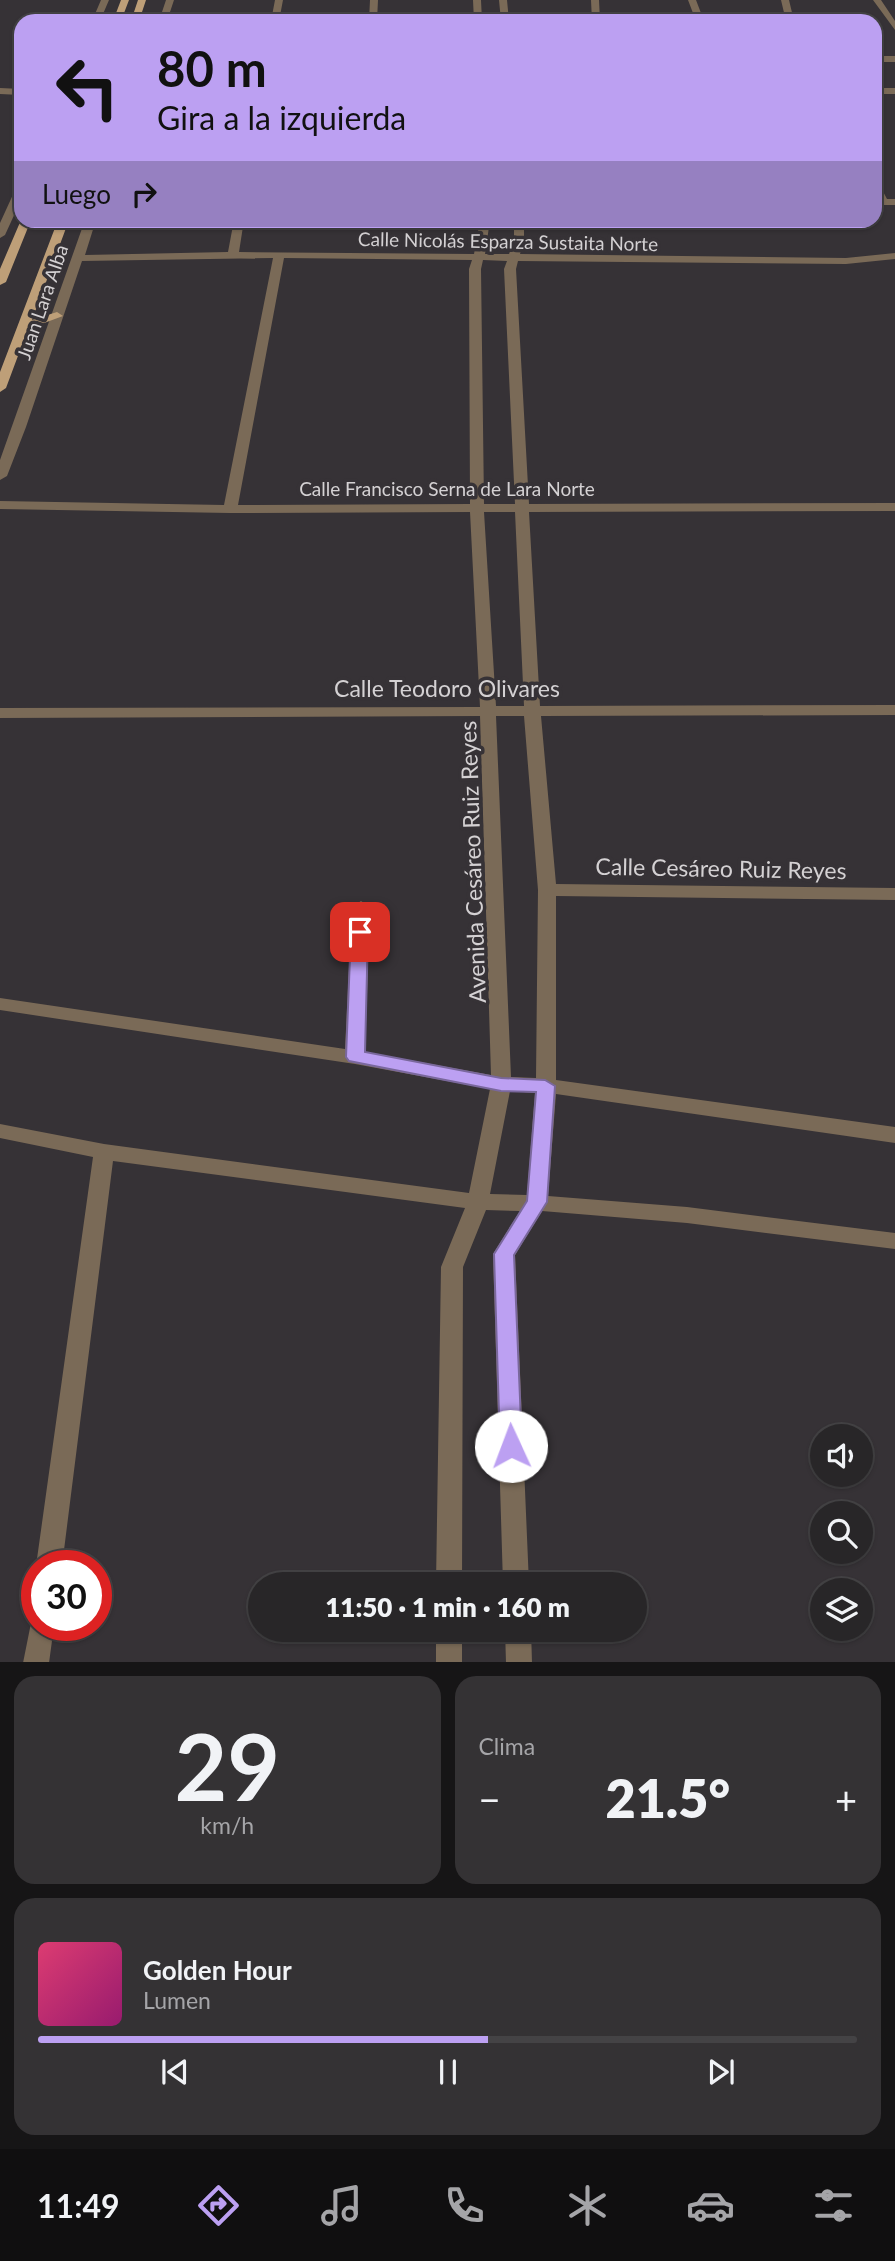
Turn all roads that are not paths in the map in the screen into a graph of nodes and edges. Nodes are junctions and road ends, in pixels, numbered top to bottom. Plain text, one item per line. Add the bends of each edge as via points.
1 (877, 0) edge
2 (895, 27) edge
3 (14, 204) edge
4 (23, 228) edge
5 (61, 228) edge
6 (88, 228) edge
7 (238, 228) edge
8 (485, 228) edge
9 (518, 228) edge
10 (0, 235) edge
11 (233, 256) junction
12 (279, 256) junction
13 (895, 256) edge
14 (78, 258) junction
15 (477, 259) junction
16 (514, 260) junction
17 (0, 282) edge
18 (57, 316) junction
19 (23, 327) junction
20 (0, 388) edge
21 (0, 427) edge
22 (20, 427) junction
23 (0, 476) edge
24 (0, 505) edge
25 (477, 506) junction
26 (521, 507) junction
27 (895, 507) edge
28 (230, 509) junction
29 (488, 709) junction
30 (531, 710) junction
31 (895, 710) edge
32 (0, 713) edge
33 (547, 890) junction
34 (895, 894) edge
35 (360, 906) dead end
36 (0, 1004) edge
37 (355, 1057) junction
38 (501, 1084) junction
39 (545, 1086) junction
40 (0, 1131) edge
41 (895, 1135) edge
42 (104, 1152) junction
43 (478, 1202) junction
44 (537, 1202) junction
45 (895, 1241) edge
46 (51, 1550) edge
47 (449, 1572) edge
48 (516, 1572) edge
49 (39, 1641) edge
50 (449, 1642) edge
51 (518, 1642) edge
52 (36, 1662) edge
53 (449, 1662) edge
54 (519, 1662) edge

1 - 2 street
3 - 10 street
4 - 17 main road
5 - 19 main road
6 - 14 street, Juan Lara Alba
7 - 11 street
8 - 15 street, Avenida Cesáreo Ruiz Reyes
9 - 16 street
11 - 12 street, Calle Nicolás Esparza Sustaita Norte
11 - 14 street, Calle Nicolás Esparza Sustaita Norte
12 - 15 street, Calle Nicolás Esparza Sustaita Norte
12 - 28 street
13 - 16 street, Calle Nicolás Esparza Sustaita Norte via 846,261
14 - 18 street, Juan Lara Alba
15 - 16 street, Calle Nicolás Esparza Sustaita Norte
15 - 25 street, Avenida Cesáreo Ruiz Reyes
16 - 26 street via 510,269
18 - 19 main road
18 - 22 street, Juan Lara Alba
19 - 20 main road
21 - 22 street
22 - 23 street, Juan Lara Alba
24 - 28 street, Calle Francisco Serna de Lara Norte
25 - 26 street, Calle Francisco Serna de Lara Norte
25 - 28 street, Calle Francisco Serna de Lara Norte
25 - 29 street, Avenida Cesáreo Ruiz Reyes
26 - 27 street, Calle Francisco Serna de Lara Norte
26 - 30 street
29 - 30 street, Calle Teodoro Olivares
29 - 32 street, Calle Teodoro Olivares
29 - 38 street, Avenida Cesáreo Ruiz Reyes
30 - 31 street, Calle Teodoro Olivares
30 - 33 street
33 - 34 street, Calle Cesáreo Ruiz Reyes
33 - 39 street
35 - 37 street
36 - 37 street
37 - 38 street
38 - 39 street
38 - 43 street, Avenida Cesáreo Ruiz Reyes
39 - 41 street
39 - 44 street
40 - 42 street
42 - 43 street
42 - 46 street
43 - 44 street
43 - 47 street, Avenida Cesáreo Ruiz Reyes via 452,1266
44 - 45 street
44 - 48 street via 504,1254
49 - 52 street
50 - 53 street
51 - 54 street

